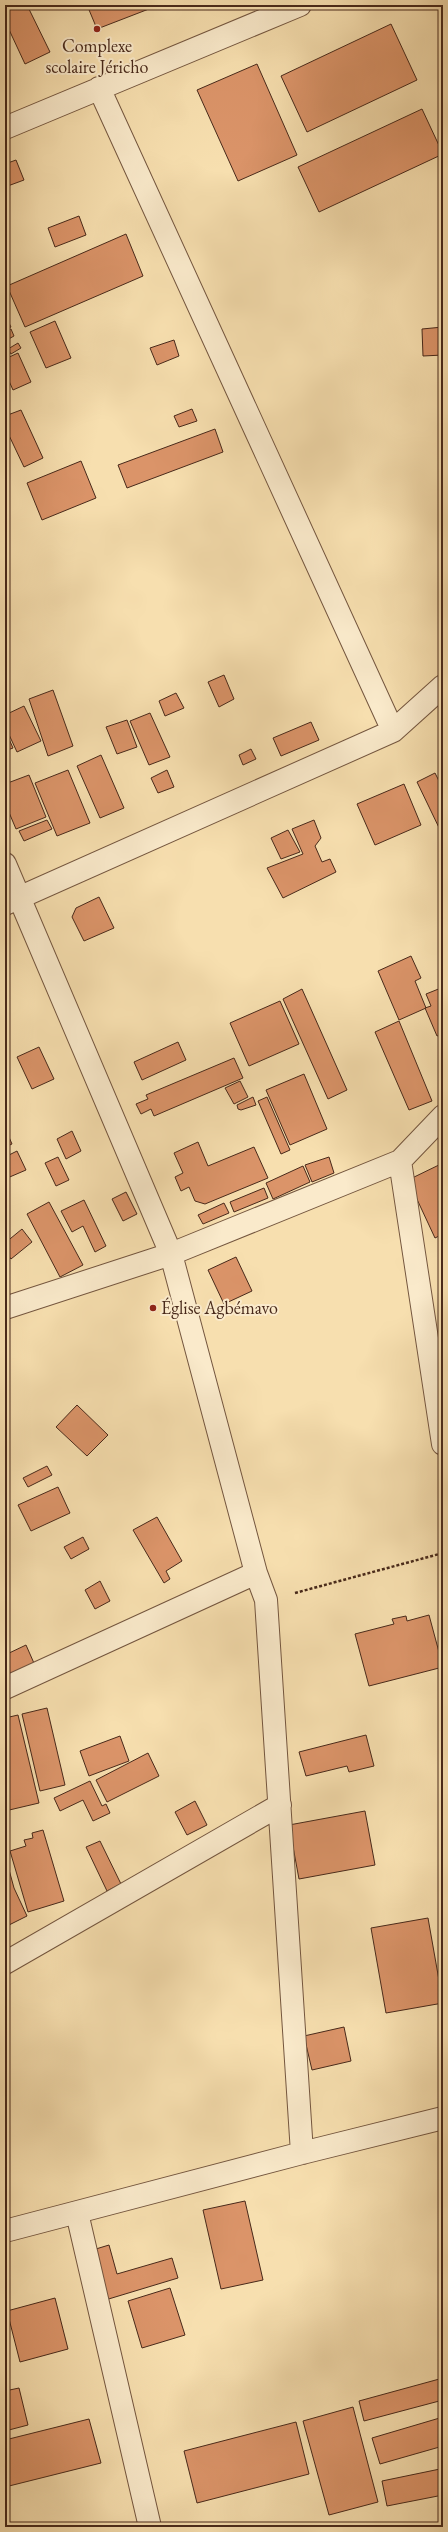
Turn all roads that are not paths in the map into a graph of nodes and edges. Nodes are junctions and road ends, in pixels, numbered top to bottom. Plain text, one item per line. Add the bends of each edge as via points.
1 (300, 5) edge
2 (99, 88) junction
3 (5, 128) edge
4 (443, 686) edge
5 (393, 731) junction
6 (5, 864) edge
7 (12, 901) edge
8 (443, 1116) edge
9 (400, 1161) junction
10 (171, 1254) junction
11 (5, 1308) edge
12 (443, 1444) edge
13 (256, 1573) junction
14 (5, 1688) edge
15 (280, 1805) junction
16 (5, 1963) edge
17 (443, 2118) edge
18 (302, 2152) junction
19 (77, 2213) junction
20 (5, 2231) edge
21 (150, 2527) edge

1 - 2 street
2 - 3 street
2 - 5 street
4 - 5 street
5 - 7 street
6 - 7 street
7 - 10 street
8 - 9 street
9 - 10 street
9 - 12 street
10 - 11 street
10 - 13 street
13 - 14 street
13 - 15 street via 266,1600
15 - 16 street
15 - 18 street
17 - 18 street
18 - 19 street
19 - 20 street
19 - 21 street

